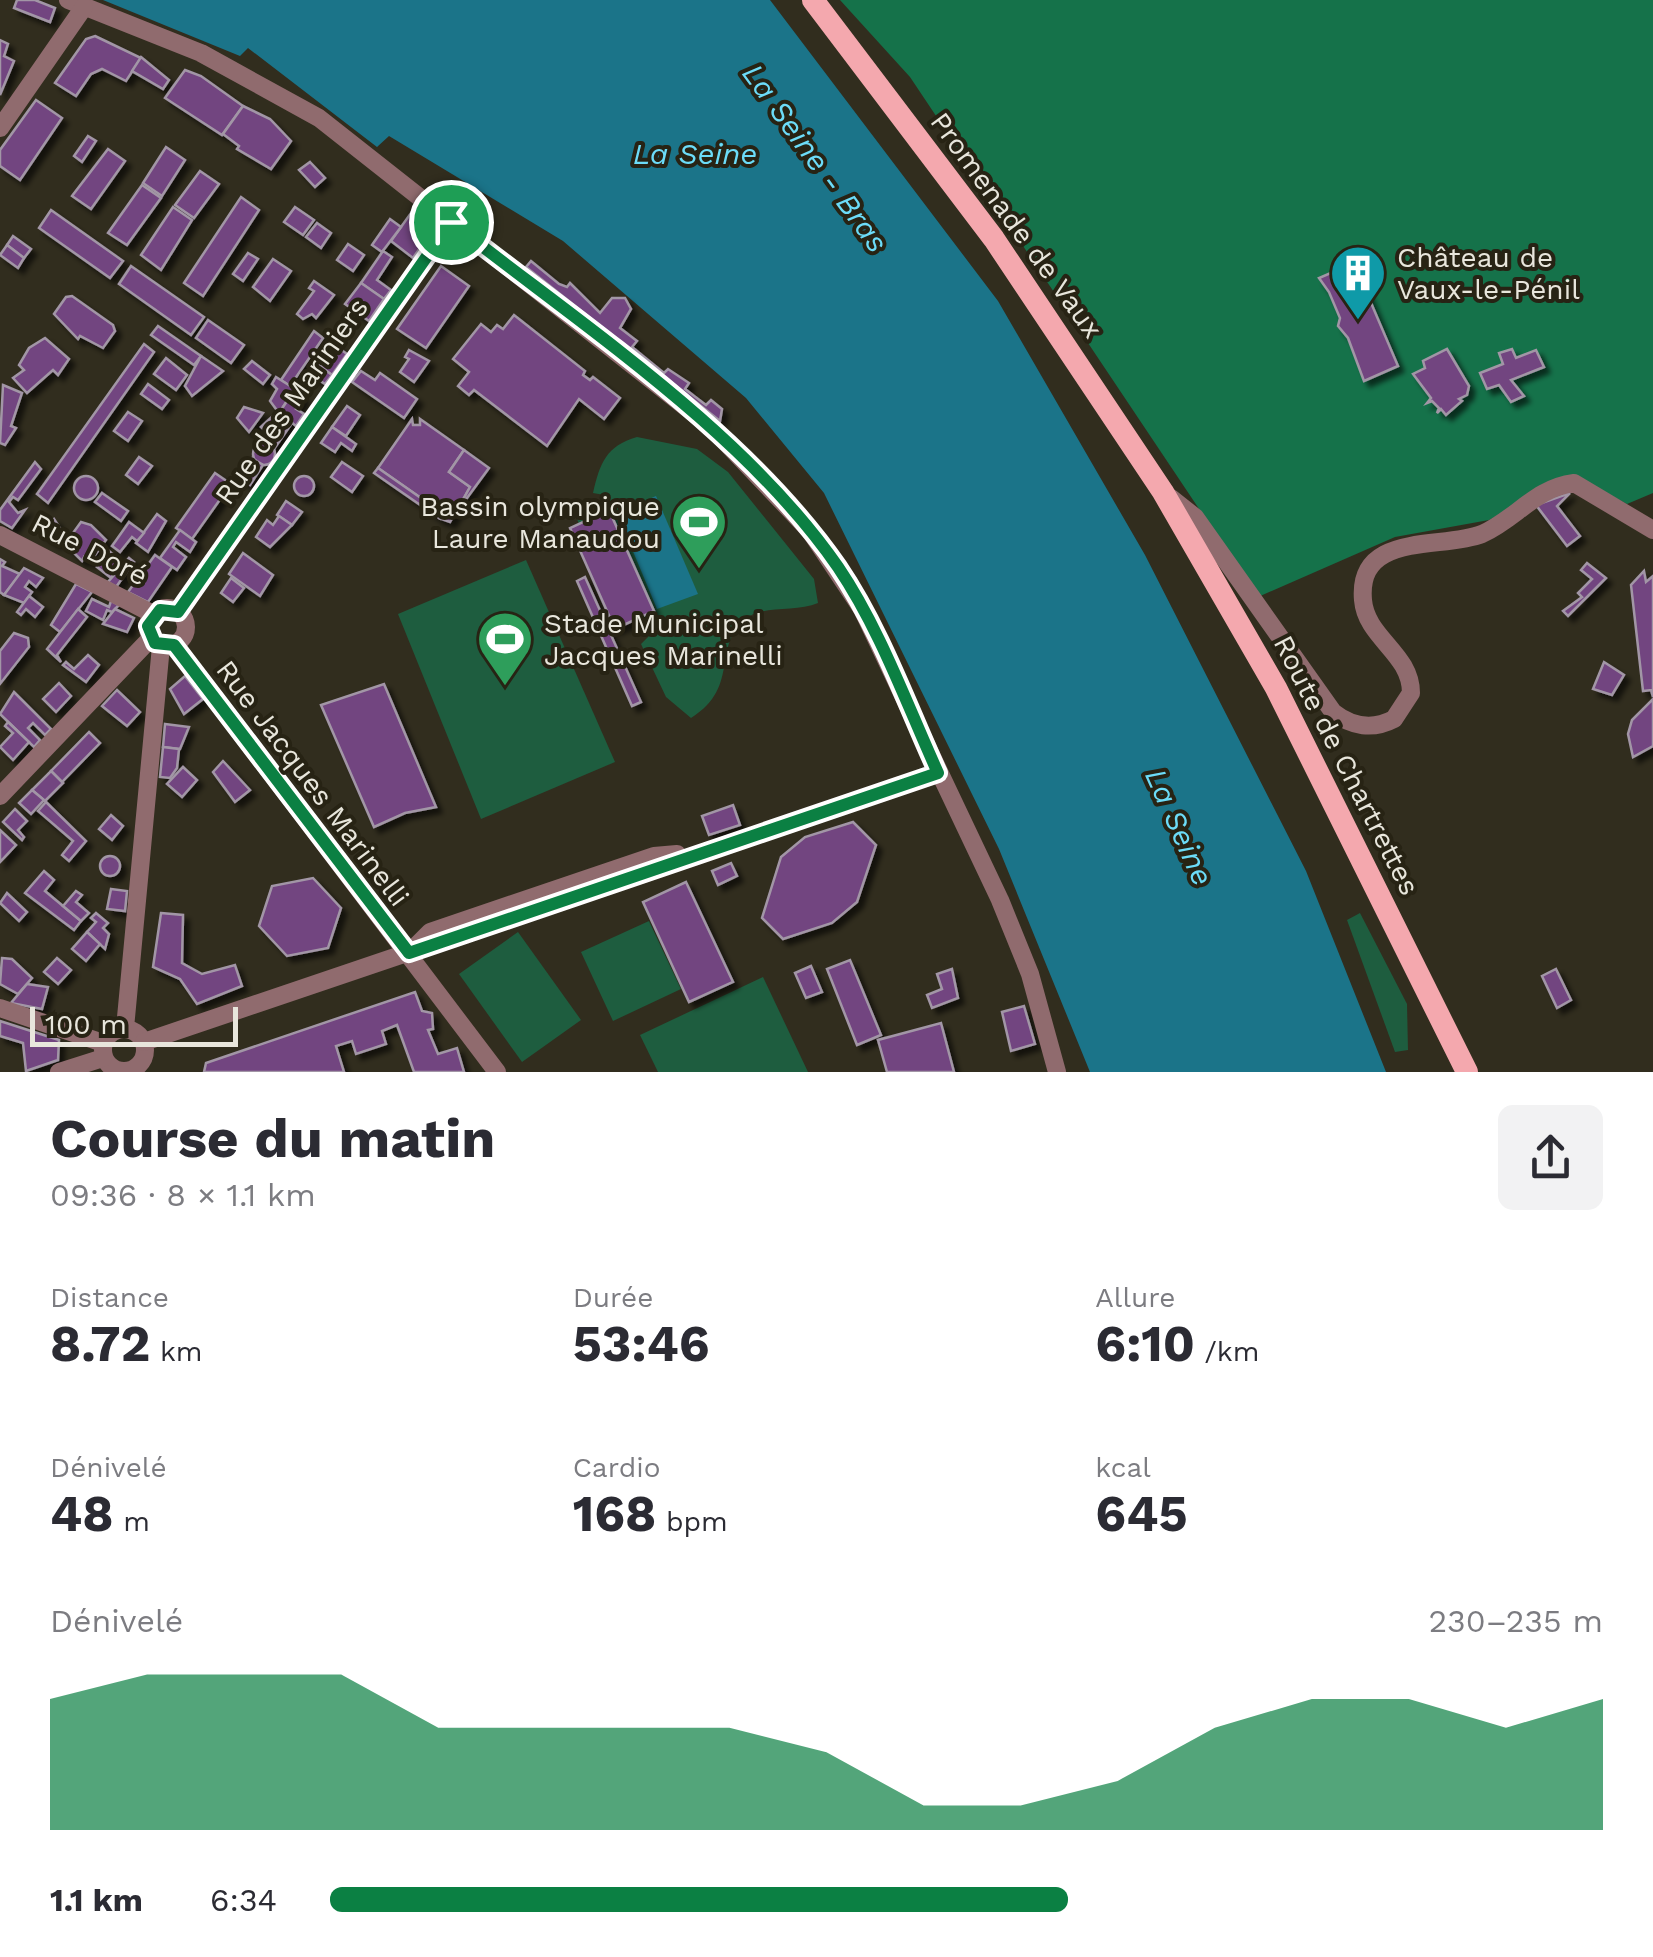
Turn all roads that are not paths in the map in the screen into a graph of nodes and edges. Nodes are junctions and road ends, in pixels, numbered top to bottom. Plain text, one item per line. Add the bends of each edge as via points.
1 (814, 0) edge
2 (76, 3) edge
3 (0, 128) edge
4 (451, 222) junction
5 (1163, 492) junction
6 (1653, 530) edge
7 (0, 535) edge
8 (178, 612) junction
9 (152, 614) junction
10 (162, 643) junction
11 (938, 773) junction
12 (0, 796) edge
13 (409, 953) junction
14 (0, 1008) edge
15 (124, 1028) junction
16 (144, 1042) junction
17 (103, 1051) junction
18 (59, 1072) edge
19 (122, 1072) edge
20 (497, 1072) edge
21 (1058, 1072) edge
22 (1467, 1072) edge

1 - 5 main road, Promenade de Vaux via 994,239
2 - 3 street
2 - 4 street via 201,53 319,118
4 - 8 street, Rue des Mariniers
4 - 11 street via 712,428 810,531 862,610
5 - 6 street via 1195,517 1333,712 1366,726 1394,719 1410,693 1406,669 1364,610 1365,579 1382,556 1413,543 1478,536 1546,490 1574,483
5 - 22 main road, Route de Chartrettes via 1276,688
7 - 9 street, Rue Doré
8 - 9 street
8 - 10 street via 186,630
9 - 10 street via 148,626
10 - 12 street
10 - 13 street, Rue Jacques Marinelli
10 - 15 street
11 - 13 street via 710,852 654,856 616,868 430,932
11 - 21 street via 1030,974
13 - 16 street
13 - 20 street, Rue Jacques Marinelli
14 - 17 street
15 - 16 street
15 - 17 street via 111,1032
16 - 19 street via 141,1063
17 - 18 street
17 - 19 street

